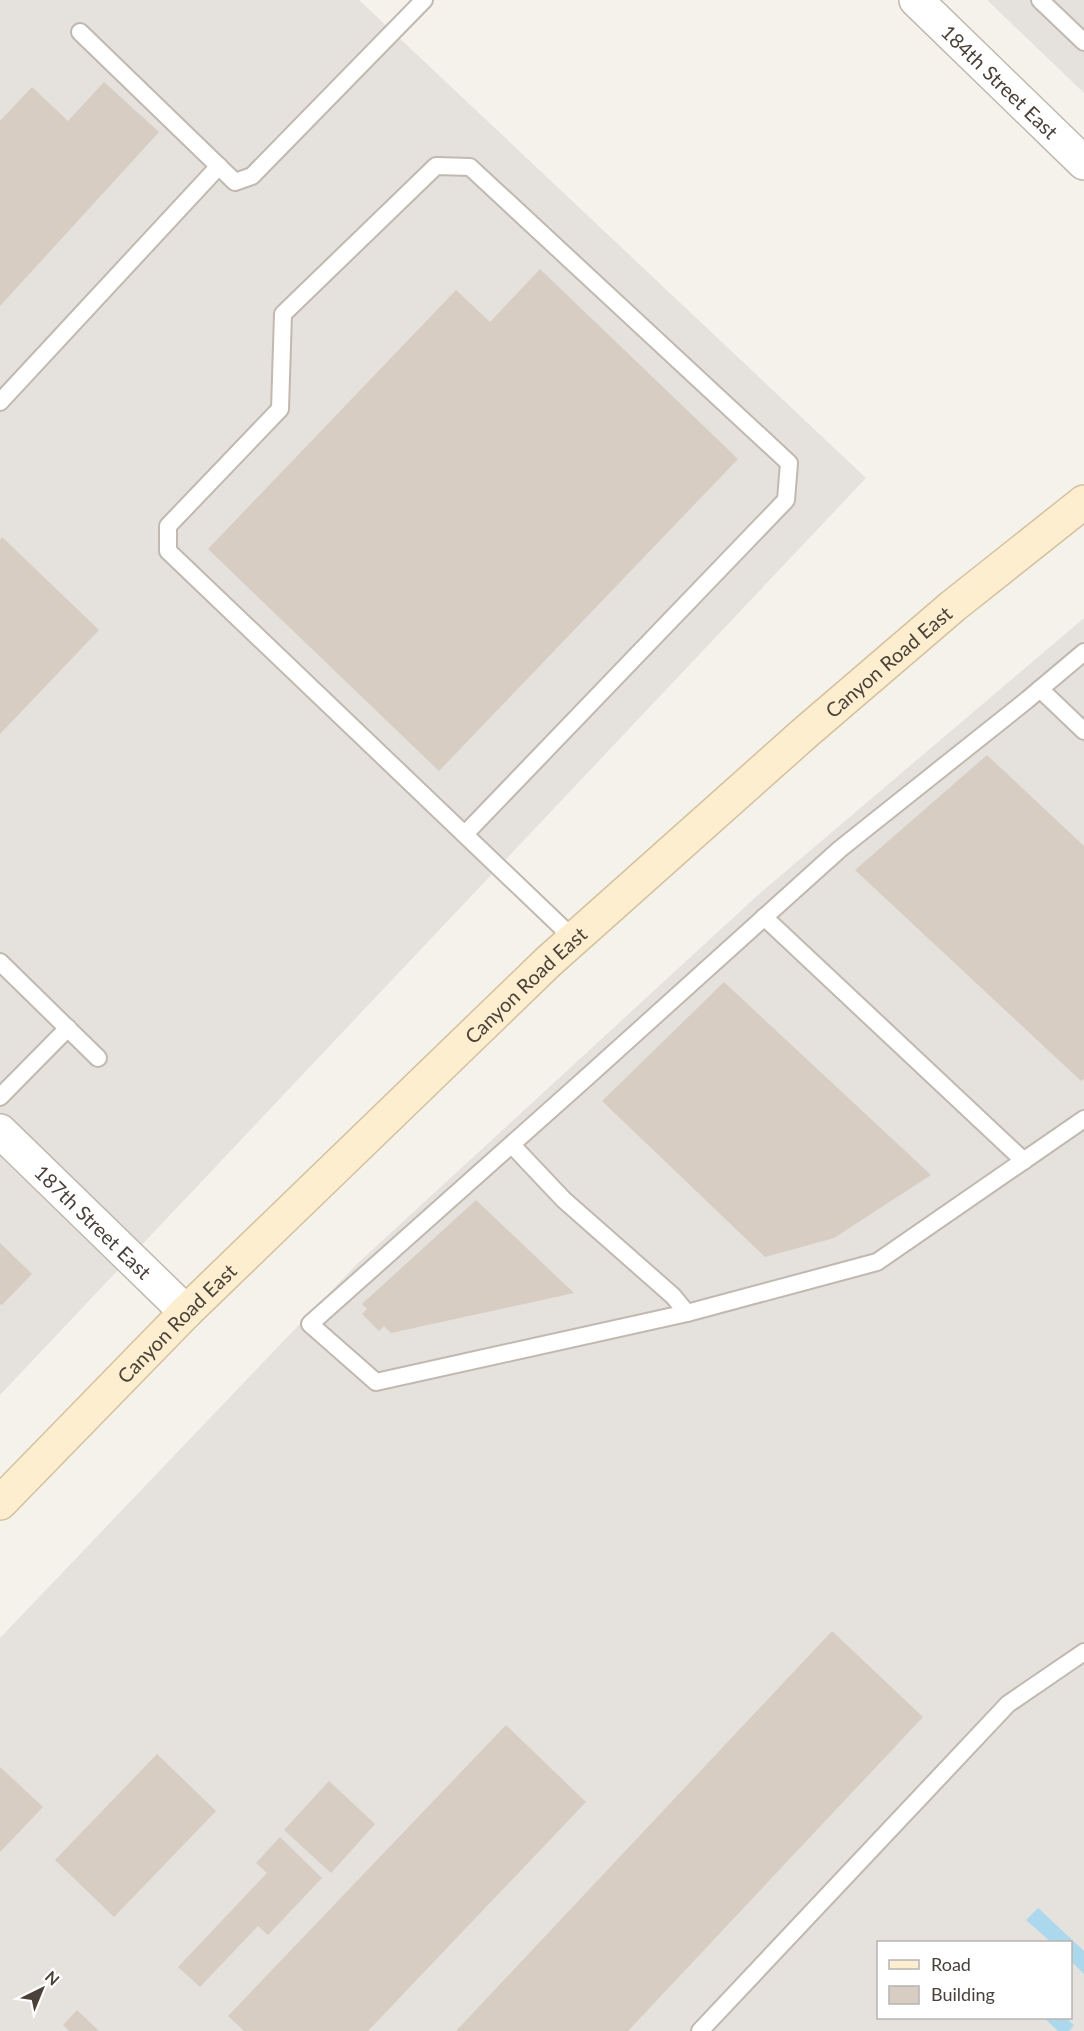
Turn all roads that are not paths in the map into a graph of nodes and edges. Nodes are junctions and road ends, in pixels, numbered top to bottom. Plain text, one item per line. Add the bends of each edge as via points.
1 (424, 0) edge
2 (916, 0) edge
3 (1040, 0) edge
4 (80, 32) dead end
5 (1084, 42) edge
6 (1084, 163) edge
7 (219, 166) junction
8 (0, 402) edge
9 (1084, 502) edge
10 (1084, 652) edge
11 (1040, 689) junction
12 (1084, 731) edge
13 (465, 834) junction
14 (764, 917) junction
15 (574, 939) junction
16 (0, 962) edge
17 (68, 1028) junction
18 (98, 1058) dead end
19 (0, 1097) edge
20 (1084, 1119) edge
21 (0, 1131) edge
22 (512, 1145) junction
23 (1024, 1161) junction
24 (186, 1312) junction
25 (687, 1313) junction
26 (0, 1503) edge
27 (1084, 1652) edge
28 (700, 2031) edge

1 - 7 lane via 252,176 235,182
2 - 6 street, 184th Street East
3 - 5 lane
4 - 7 lane
7 - 8 lane
9 - 15 main road, Canyon Road East via 953,606
10 - 11 lane
11 - 12 lane
11 - 14 lane via 840,849
13 - 13 lane via 168,552 168,526 280,410 283,314 436,166 470,167 789,463 786,500
13 - 15 lane
14 - 22 lane
14 - 23 lane
15 - 24 main road, Canyon Road East
16 - 17 lane
17 - 18 lane
17 - 19 lane
20 - 23 lane
21 - 24 street, 187th Street East
22 - 25 lane via 564,1200 673,1296
22 - 25 lane via 310,1324 376,1382
23 - 25 lane via 877,1262
24 - 26 main road, Canyon Road East
27 - 28 lane via 1008,1704

